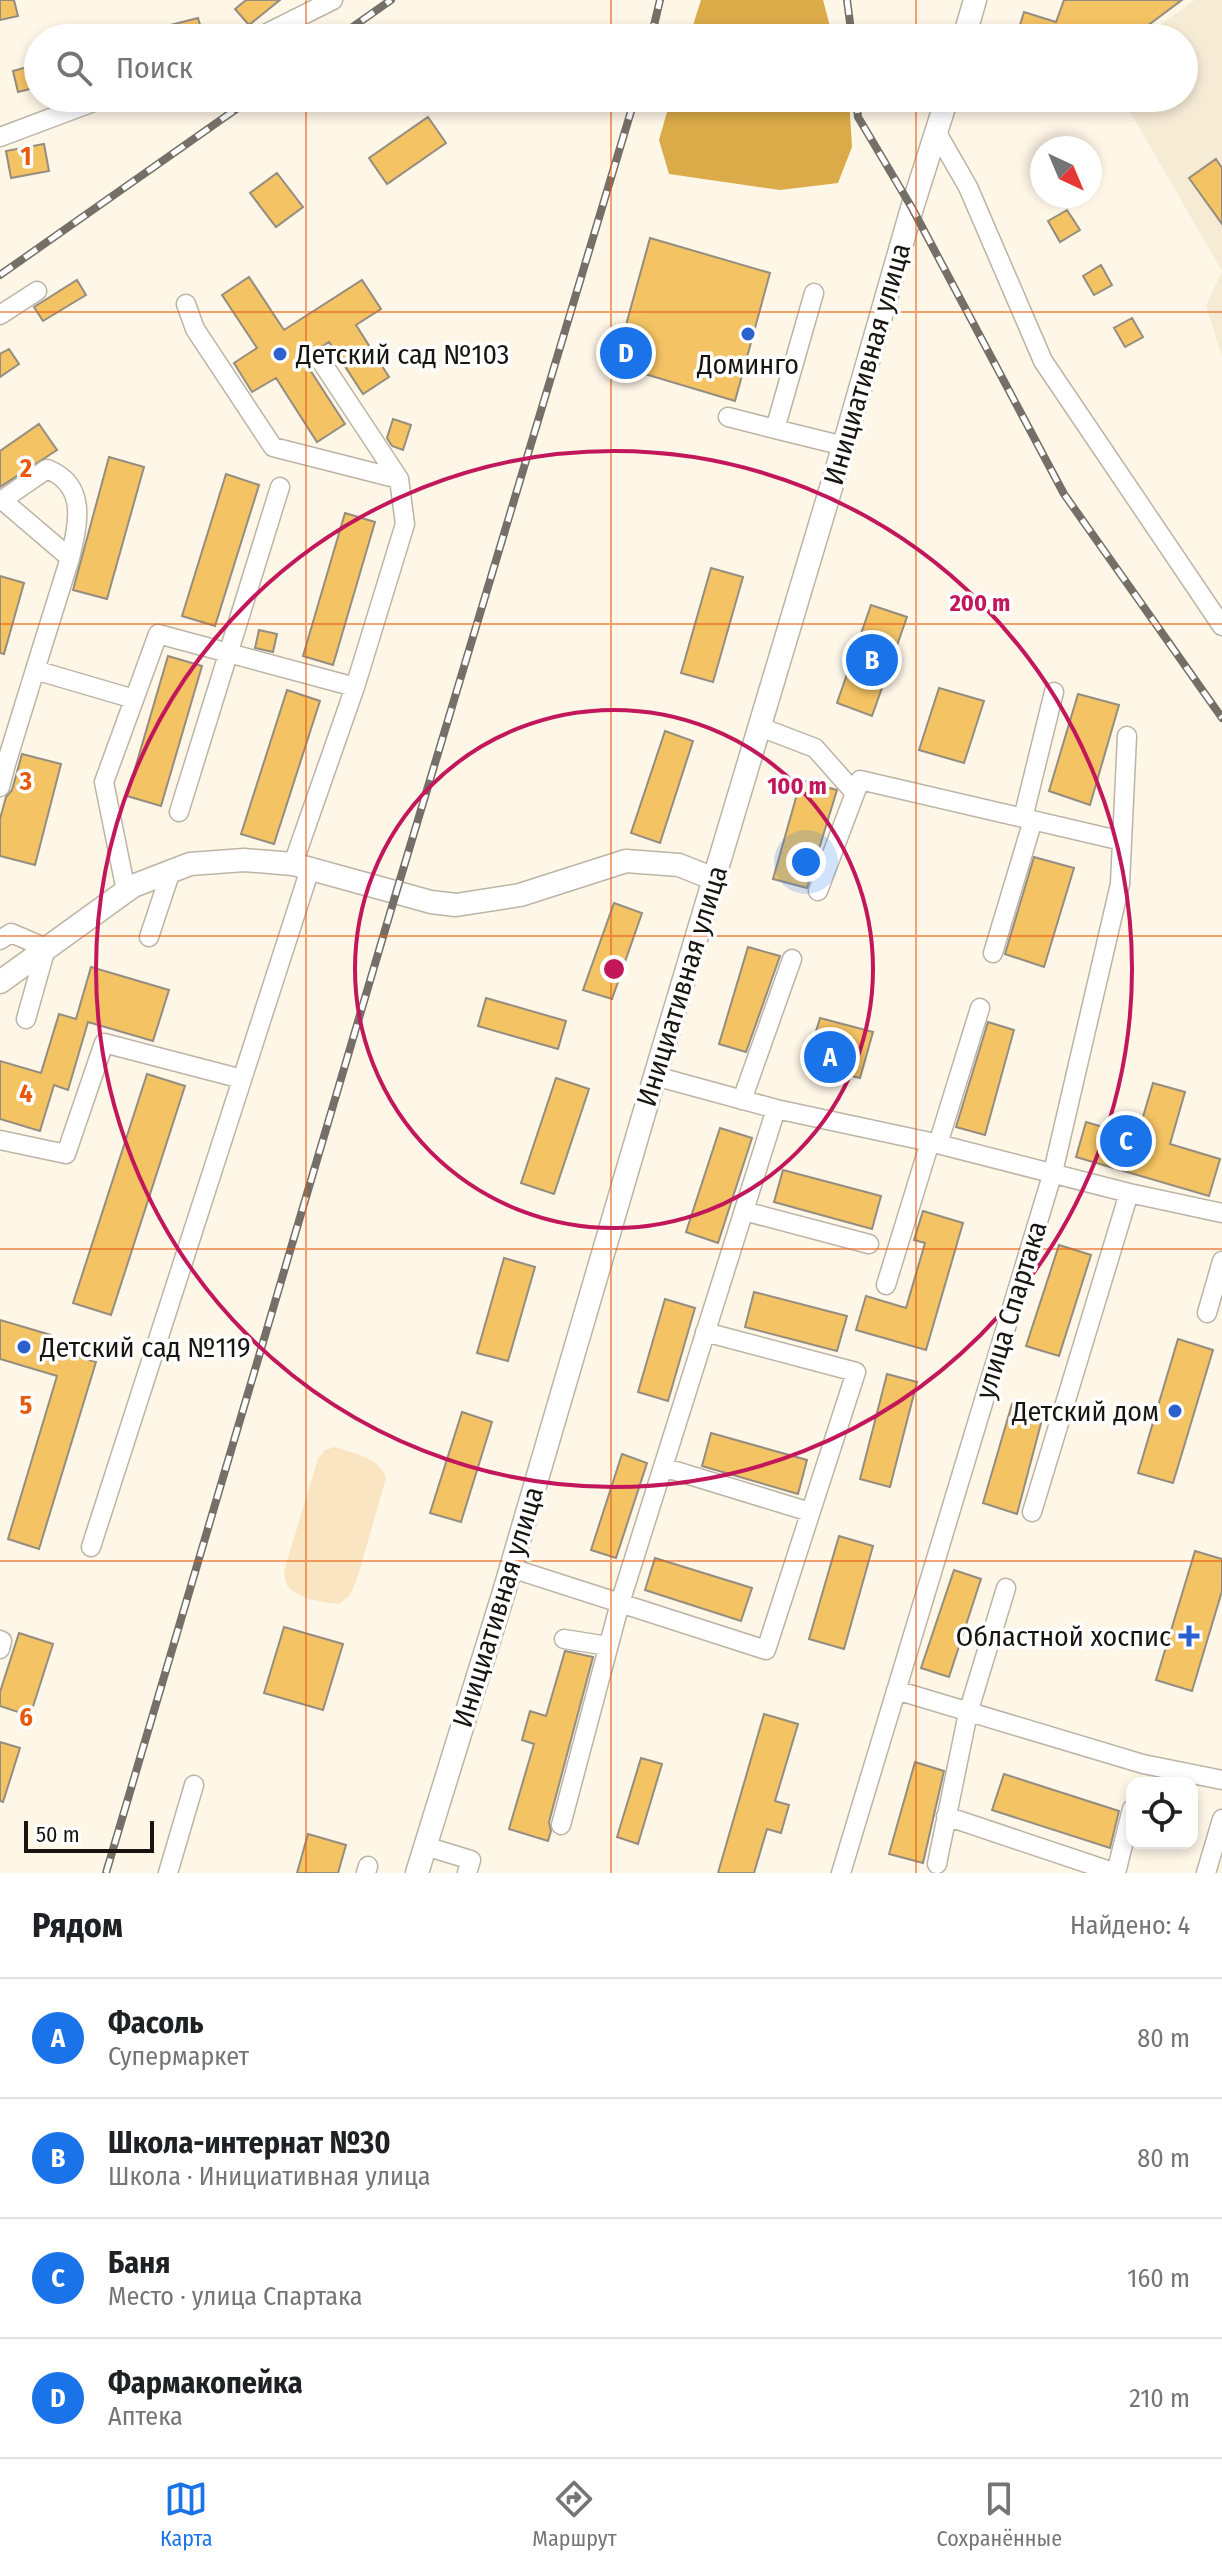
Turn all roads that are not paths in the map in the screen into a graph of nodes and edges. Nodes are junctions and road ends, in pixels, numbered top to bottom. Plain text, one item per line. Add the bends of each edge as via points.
1 (333, 0) edge
2 (975, 0) edge
3 (285, 24) edge
4 (968, 24) edge
5 (67, 112) edge
6 (943, 112) edge
7 (937, 133) junction
8 (0, 137) edge
9 (37, 291) dead end
10 (814, 293) dead end
11 (186, 304) dead end
12 (0, 315) edge
13 (321, 361) dead end
14 (728, 417) dead end
15 (775, 429) junction
16 (844, 446) junction
17 (399, 479) junction
18 (280, 487) dead end
19 (1, 500) edge
20 (70, 558) junction
21 (1222, 626) edge
22 (229, 653) junction
23 (35, 670) junction
24 (355, 687) junction
25 (1054, 692) dead end
26 (134, 699) junction
27 (760, 727) junction
28 (1127, 736) dead end
29 (3, 763) edge
30 (0, 787) edge
31 (855, 793) junction
32 (179, 812) dead end
33 (1028, 819) junction
34 (1122, 841) junction
35 (302, 867) junction
36 (171, 871) junction
37 (714, 879) junction
38 (126, 891) junction
39 (818, 891) dead end
40 (149, 937) dead end
41 (0, 940) edge
42 (46, 948) junction
43 (993, 953) dead end
44 (792, 959) dead end
45 (0, 982) edge
46 (980, 1008) dead end
47 (26, 1019) dead end
48 (655, 1076) junction
49 (242, 1079) junction
50 (742, 1100) junction
51 (776, 1109) junction
52 (0, 1140) edge
53 (934, 1143) junction
54 (1053, 1172) junction
55 (1129, 1193) junction
56 (744, 1211) junction
57 (1222, 1213) edge
58 (869, 1244) dead end
59 (1222, 1261) edge
60 (886, 1285) dead end
61 (1207, 1313) dead end
62 (705, 1332) junction
63 (663, 1467) junction
64 (810, 1512) junction
65 (1032, 1512) dead end
66 (91, 1547) dead end
67 (511, 1568) junction
68 (1006, 1588) dead end
69 (620, 1603) junction
70 (564, 1639) dead end
71 (0, 1640) edge
72 (608, 1646) junction
73 (0, 1649) edge
74 (896, 1690) junction
75 (968, 1713) junction
76 (1143, 1764) junction
77 (1140, 1777) edge
78 (1222, 1780) edge
79 (194, 1785) dead end
80 (946, 1816) junction
81 (1222, 1819) edge
82 (561, 1825) dead end
83 (1126, 1833) edge
84 (425, 1846) junction
85 (937, 1864) dead end
86 (168, 1873) edge
87 (417, 1873) edge
88 (467, 1873) edge
89 (841, 1873) edge
90 (1116, 1873) edge
91 (1206, 1873) edge

1 - 3 street
2 - 4 main road
5 - 8 street
6 - 7 main road, Инициативная улица
7 - 16 main road, Инициативная улица
7 - 21 street via 968,187 1043,361
9 - 12 street
10 - 15 street
11 - 17 street via 195,329 273,447
13 - 17 street
14 - 15 street
15 - 16 street
16 - 27 main road, Инициативная улица
17 - 24 street via 405,524
18 - 22 street
19 - 20 street
19 - 20 street via 47,469 58,474 76,497 78,520
20 - 23 street
22 - 24 street
22 - 26 street via 158,634
22 - 32 street
23 - 26 street
23 - 29 street
24 - 35 street
25 - 33 street
26 - 38 street via 104,782
27 - 31 street via 815,748
27 - 37 main road, Инициативная улица
28 - 34 street, улица Спартака
29 - 30 street
31 - 33 street via 860,780
31 - 39 street
33 - 34 street
33 - 43 street
34 - 54 street, улица Спартака via 1120,884
35 - 36 main road via 231,861
35 - 37 main road via 456,905 520,895 626,861 679,865
35 - 49 street
36 - 38 main road
36 - 40 street
37 - 48 main road, Инициативная улица
38 - 42 main road
41 - 42 street via 11,933
42 - 45 main road
42 - 47 street
44 - 50 street
46 - 53 street
48 - 50 street
48 - 67 main road, Инициативная улица
49 - 52 street via 104,1043 66,1154
49 - 66 street
50 - 51 street
51 - 53 street
51 - 56 street
53 - 54 street
53 - 60 street
54 - 55 street
54 - 74 street, улица Спартака
55 - 57 street
55 - 65 street
56 - 58 street
56 - 62 street
59 - 61 street
62 - 63 street
62 - 64 street via 856,1372
63 - 64 street
63 - 69 street
64 - 69 street via 766,1650
67 - 69 street
67 - 84 main road, Инициативная улица
68 - 75 street
69 - 72 street
70 - 72 street
71 - 73 street
72 - 82 street
74 - 75 street
74 - 89 street, улица Спартака
75 - 76 street
75 - 80 street
76 - 77 street
76 - 78 street
79 - 86 street
80 - 85 street
80 - 90 street
81 - 91 street
83 - 90 street
84 - 87 main road, Инициативная улица
84 - 88 street via 471,1860

